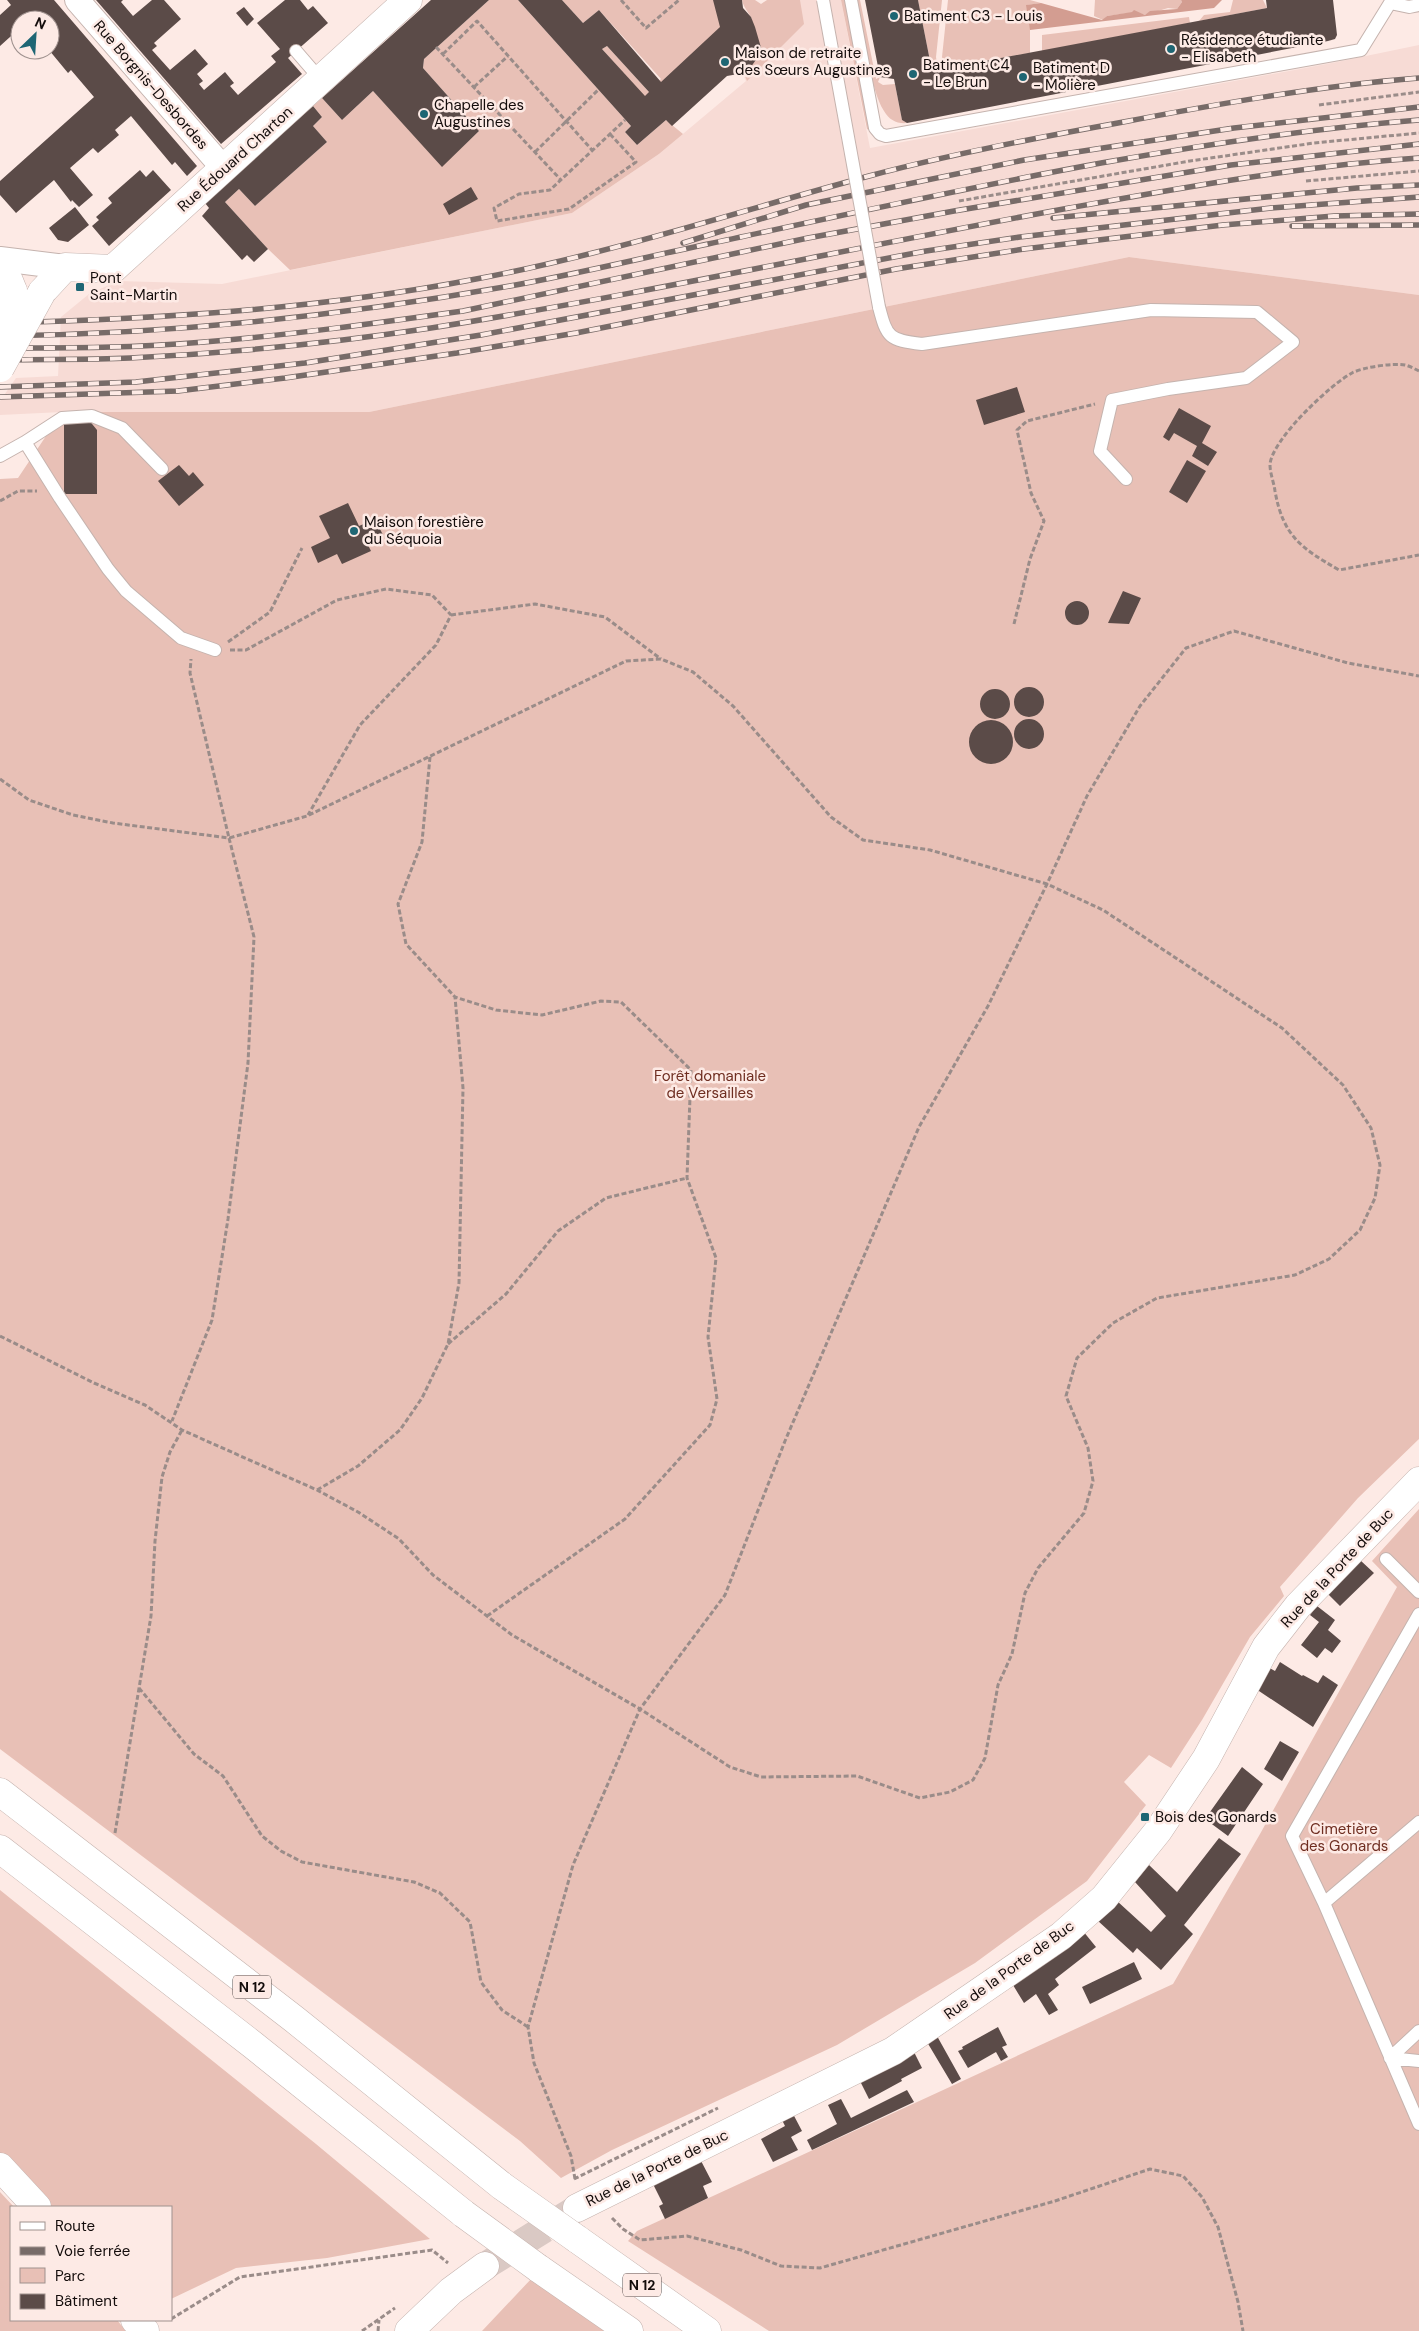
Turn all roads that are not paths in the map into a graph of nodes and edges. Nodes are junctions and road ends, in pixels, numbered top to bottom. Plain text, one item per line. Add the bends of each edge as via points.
1 (77, 0) edge
2 (823, 0) edge
3 (851, 0) edge
4 (404, 1) edge
5 (1390, 1) edge
6 (1419, 5) edge
7 (296, 51) dead end
8 (321, 80) junction
9 (224, 169) junction
10 (0, 259) edge
11 (54, 265) junction
12 (0, 266) edge
13 (0, 330) edge
14 (0, 368) edge
15 (25, 442) junction
16 (0, 456) edge
17 (162, 469) dead end
18 (1126, 479) dead end
19 (214, 650) road end
20 (1419, 1481) edge
21 (1386, 1559) dead end
22 (1419, 1592) edge
23 (1419, 1614) edge
24 (0, 1792) edge
25 (1419, 1822) edge
26 (0, 1849) edge
27 (1324, 1903) junction
28 (1419, 2031) edge
29 (1390, 2058) junction
30 (1419, 2061) edge
31 (1419, 2124) edge
32 (0, 2167) edge
33 (36, 2206) edge
34 (577, 2208) tunnel mouth
35 (485, 2266) tunnel mouth
36 (136, 2321) edge
37 (145, 2331) edge
38 (408, 2331) edge
39 (629, 2331) edge
40 (707, 2331) edge

1 - 9 street, Rue Borgnis-Desbordes
2 - 18 lane, bridge via 879,307 886,332 895,339 922,344 1151,310 1257,312 1293,342 1246,378 1112,400 1100,451
3 - 5 lane via 875,128 886,136 1361,50
4 - 8 main road, Rue Édouard Charton
5 - 6 lane via 1409,7
7 - 8 lane
8 - 9 main road, Rue Édouard Charton
9 - 11 main road, Rue Édouard Charton via 113,269
10 - 11 street
11 - 14 main road, bridge via 48,283
12 - 13 main road, bridge via 13,291 9,314
15 - 16 lane
15 - 17 lane via 62,418 92,416 122,428
15 - 19 lane via 108,569 126,591 181,638
20 - 34 main road, Rue de la Porte de Buc via 1298,1606 1266,1647 1206,1758 1158,1832 1104,1898 1061,1936 893,2051
21 - 22 lane
23 - 27 lane via 1292,1836
24 - 40 main road, N 12, bridge via 286,2013 502,2186
25 - 27 lane
26 - 39 main road, bridge via 464,2214
27 - 29 lane
28 - 29 lane
29 - 30 lane
29 - 31 lane
32 - 33 main road
35 - 38 main road via 451,2291
36 - 37 main road

